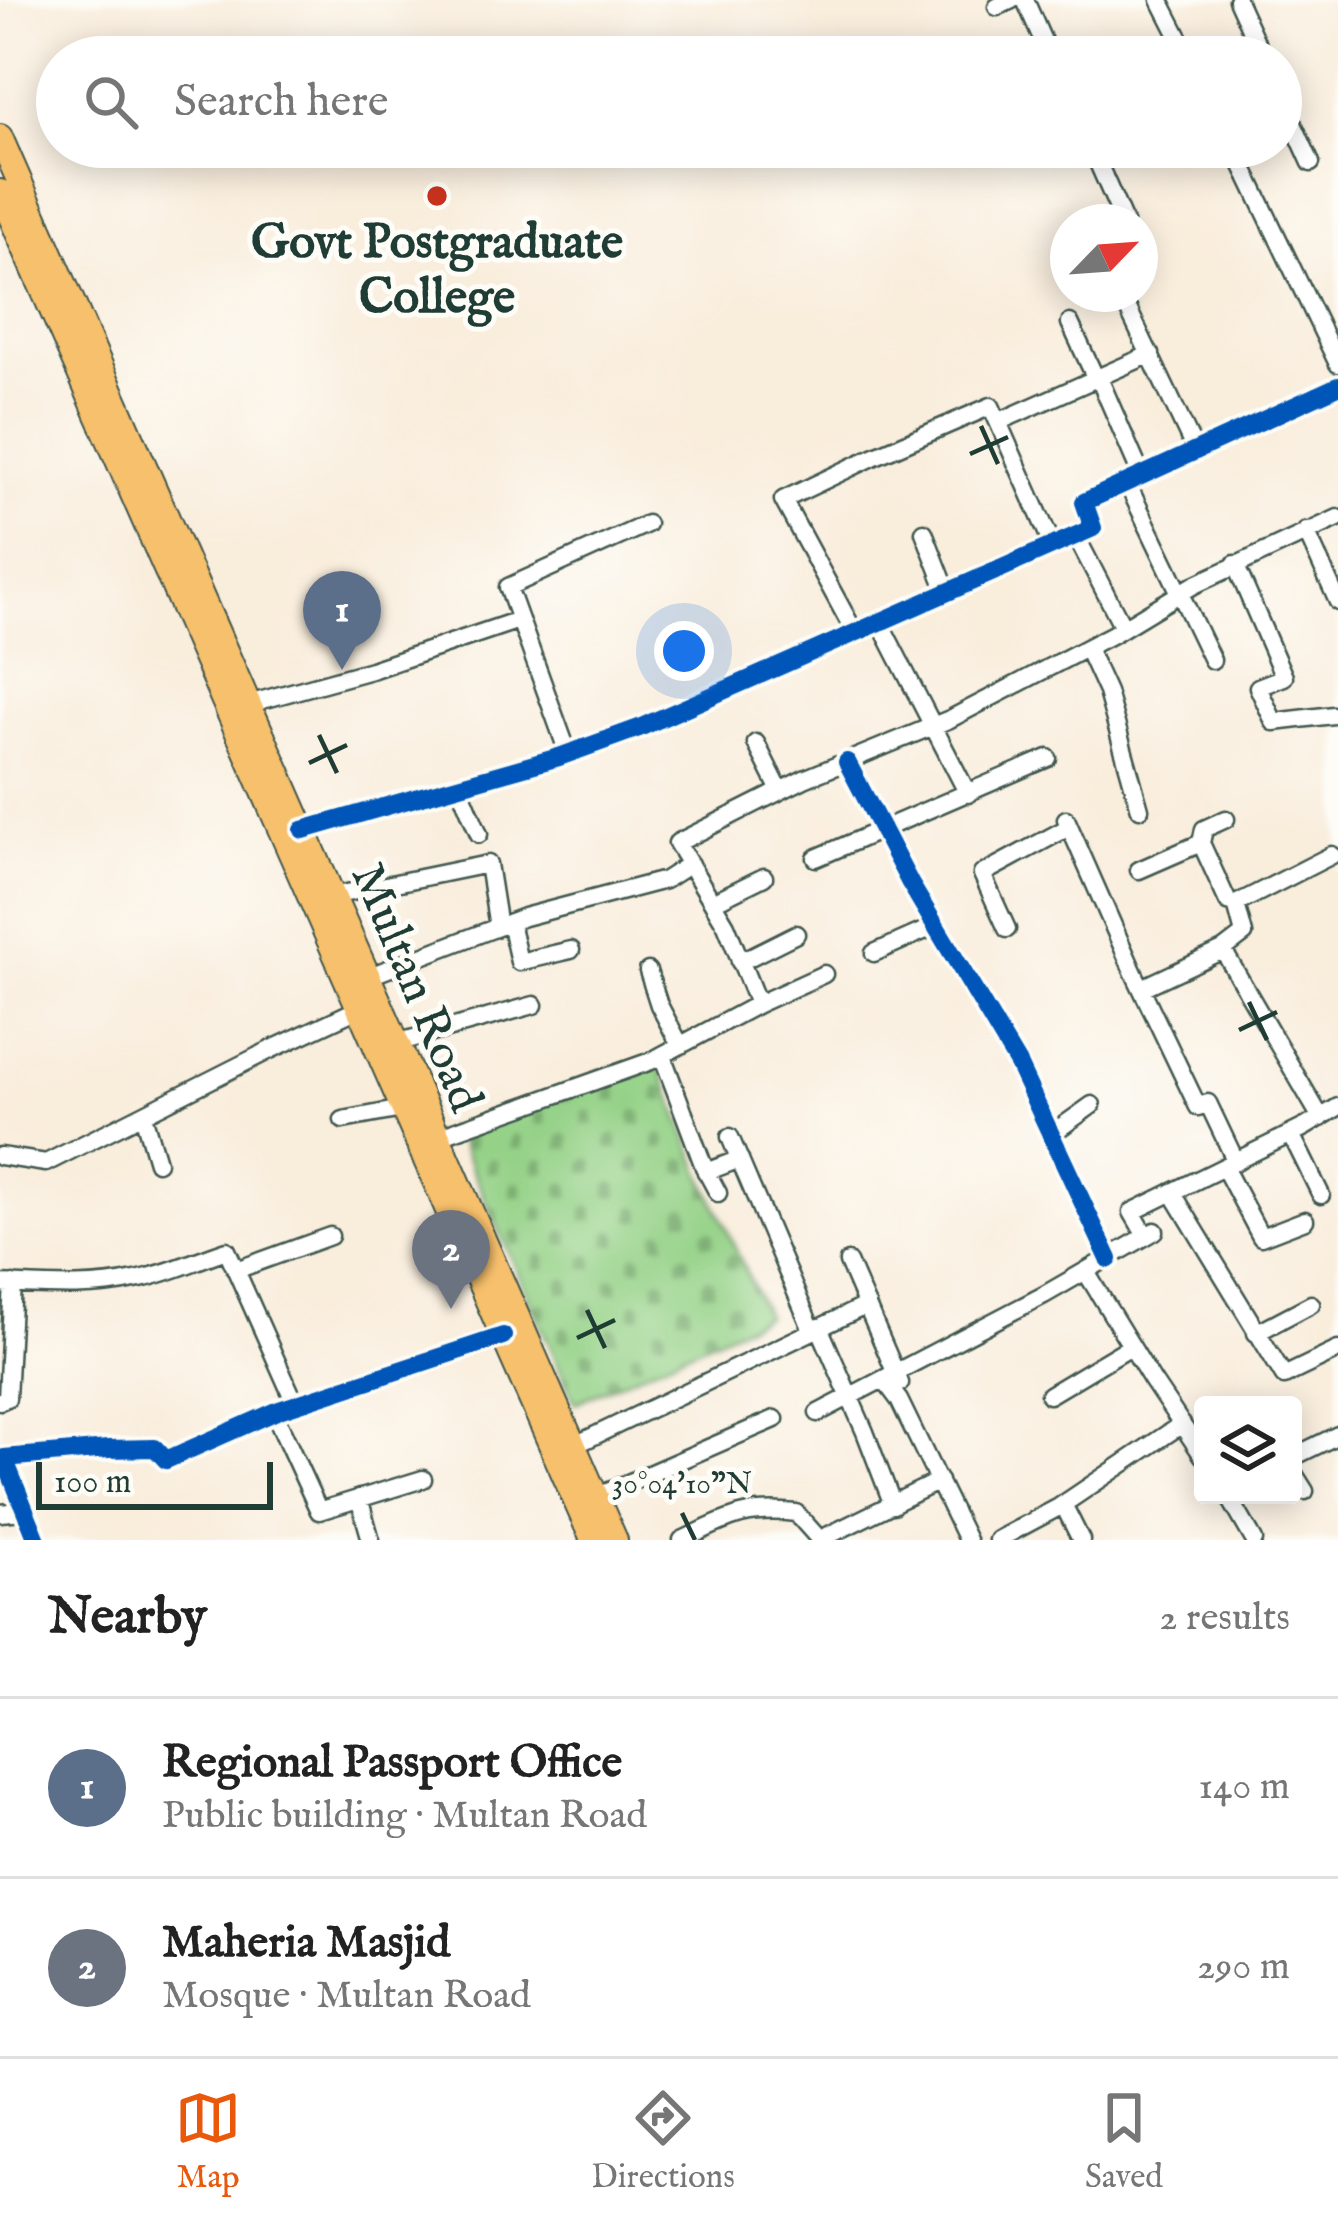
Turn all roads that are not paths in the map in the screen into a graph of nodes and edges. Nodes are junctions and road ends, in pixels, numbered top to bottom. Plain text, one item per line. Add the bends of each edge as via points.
1 (1025, 0) edge
2 (1160, 0) edge
3 (1237, 0) edge
4 (1041, 36) edge
5 (1178, 36) edge
6 (1253, 36) edge
7 (0, 137) edge
8 (1302, 143) edge
9 (1311, 163) dead end
10 (1100, 168) edge
11 (1244, 168) edge
12 (0, 192) edge
13 (1116, 204) edge
14 (1130, 312) edge
15 (1070, 323) dead end
16 (1151, 354) junction
17 (1338, 364) edge
18 (1097, 379) junction
19 (1338, 386) edge
20 (998, 422) junction
21 (1196, 452) junction
22 (1135, 480) junction
23 (1338, 518) edge
24 (647, 524) dead end
25 (1306, 531) junction
26 (924, 532) dead end
27 (1076, 536) junction
28 (1053, 546) junction
29 (1235, 564) junction
30 (1179, 593) junction
31 (948, 594) junction
32 (1338, 602) edge
33 (519, 620) junction
34 (880, 622) junction
35 (1123, 627) junction
36 (855, 633) junction
37 (1087, 648) junction
38 (1212, 659) dead end
39 (248, 704) junction
40 (1333, 715) dead end
41 (934, 725) junction
42 (755, 743) dead end
43 (568, 753) junction
44 (1048, 758) dead end
45 (847, 761) junction
46 (459, 786) junction
47 (781, 790) junction
48 (968, 794) junction
49 (1140, 809) dead end
50 (1226, 819) dead end
51 (303, 830) junction
52 (883, 830) junction
53 (479, 834) dead end
54 (1201, 843) junction
55 (1332, 855) dead end
56 (816, 858) dead end
57 (690, 865) junction
58 (1139, 870) dead end
59 (764, 877) dead end
60 (332, 896) junction
61 (713, 902) junction
62 (1236, 904) junction
63 (504, 924) junction
64 (935, 926) junction
65 (1007, 929) dead end
66 (796, 934) dead end
67 (572, 950) dead end
68 (1223, 950) junction
69 (874, 953) dead end
70 (740, 962) junction
71 (648, 971) dead end
72 (824, 974) dead end
73 (367, 976) junction
74 (1142, 988) junction
75 (758, 1004) junction
76 (534, 1005) dead end
77 (358, 1009) junction
78 (396, 1043) junction
79 (680, 1046) junction
80 (662, 1055) junction
81 (1092, 1106) dead end
82 (1338, 1107) edge
83 (402, 1109) junction
84 (142, 1114) junction
85 (1321, 1118) junction
86 (343, 1120) dead end
87 (1291, 1134) junction
88 (1050, 1135) junction
89 (437, 1137) junction
90 (730, 1137) dead end
91 (0, 1156) edge
92 (740, 1159) junction
93 (157, 1162) dead end
94 (1230, 1164) junction
95 (706, 1172) junction
96 (1172, 1192) junction
97 (718, 1193) dead end
98 (1321, 1195) dead end
99 (1305, 1220) dead end
100 (329, 1236) dead end
101 (1109, 1259) junction
102 (848, 1262) dead end
103 (236, 1270) junction
104 (1086, 1272) junction
105 (7, 1284) edge
106 (1311, 1304) dead end
107 (866, 1305) junction
108 (816, 1329) junction
109 (1256, 1334) junction
110 (503, 1336) junction
111 (1131, 1346) junction
112 (1338, 1350) edge
113 (895, 1381) junction
114 (1049, 1395) dead end
115 (850, 1398) junction
116 (0, 1401) edge
117 (296, 1405) junction
118 (818, 1412) dead end
119 (274, 1413) junction
120 (775, 1419) dead end
121 (1182, 1424) junction
122 (1338, 1435) edge
123 (1194, 1442) edge
124 (573, 1446) junction
125 (1302, 1453) edge
126 (423, 1479) dead end
127 (939, 1481) junction
128 (1302, 1486) edge
129 (1305, 1491) dead end
130 (596, 1497) junction
131 (359, 1498) junction
132 (1063, 1504) junction
133 (1235, 1504) edge
134 (892, 1505) junction
135 (23, 1511) junction
136 (0, 1514) edge
137 (847, 1534) edge
138 (37, 1540) edge
139 (371, 1540) edge
140 (592, 1540) edge
141 (615, 1540) edge
142 (682, 1540) edge
143 (819, 1540) edge
144 (967, 1540) edge
145 (997, 1540) edge
146 (1081, 1540) edge
147 (1254, 1540) edge

1 - 4 street
2 - 5 street
3 - 6 street
7 - 39 main road, Multan Road
8 - 9 street
10 - 13 street
11 - 17 street
12 - 77 main road, Multan Road
14 - 16 street
15 - 18 street
16 - 18 street
16 - 21 street
18 - 20 street
18 - 22 street
19 - 21 street
20 - 28 street
20 - 36 street via 991,406 783,500
21 - 22 street
22 - 27 street via 1084,502 1093,528
22 - 30 street
23 - 25 street
24 - 33 street via 508,587
25 - 29 street
25 - 32 street
26 - 31 street
27 - 28 street
27 - 35 street
28 - 31 street
29 - 30 street
29 - 40 street via 1284,677 1258,687 1274,722
30 - 35 street
30 - 38 street
31 - 34 street
33 - 39 street
33 - 43 street
34 - 36 street
34 - 41 street
35 - 37 street
36 - 43 street
37 - 41 street
37 - 49 street
39 - 51 main road, Multan Road
41 - 45 street
41 - 48 street
42 - 47 street
43 - 46 street
44 - 48 street
45 - 47 street
45 - 52 street
46 - 51 street
46 - 53 street
47 - 57 street via 677,843
48 - 52 street
50 - 54 street via 1204,830
51 - 60 main road, Multan Road
52 - 56 street
52 - 64 street
54 - 58 street
54 - 62 street
55 - 62 street
57 - 61 street
57 - 63 street via 665,880
59 - 61 street
60 - 63 street via 488,864
60 - 73 main road, Multan Road
61 - 70 street
62 - 68 street via 1244,934
63 - 67 street via 519,962
63 - 73 street
64 - 69 street
64 - 88 street via 1018,1064
65 - 74 street via 982,874 1068,823
66 - 70 street
68 - 74 street
68 - 85 street
70 - 75 street
71 - 79 street
72 - 75 street
73 - 78 main road, Multan Road
74 - 94 street via 1198,1107 1208,1103
75 - 79 street
76 - 78 street
77 - 83 main road, Multan Road
77 - 84 street
78 - 89 main road, Multan Road
79 - 80 street
80 - 89 street
80 - 95 street
81 - 88 street
82 - 85 street
83 - 86 street
83 - 110 main road, Multan Road
84 - 91 street via 46,1162
84 - 93 street
85 - 87 street
87 - 94 street
87 - 98 street
88 - 101 street
89 - 124 main road, Multan Road
90 - 92 street
92 - 95 street
92 - 108 street
94 - 96 street
94 - 99 street via 1261,1237
95 - 97 street
96 - 101 street via 1132,1212 1151,1233
96 - 109 street
100 - 103 street
101 - 104 street
102 - 107 street
103 - 105 street via 227,1250 132,1281
103 - 117 street
104 - 111 street
104 - 113 street
105 - 116 street via 7,1398
106 - 109 street
107 - 108 street
107 - 113 street
108 - 115 street
108 - 124 street
109 - 112 street via 1283,1376
110 - 117 street
110 - 140 main road, Multan Road
111 - 114 street
111 - 121 street
113 - 115 street
113 - 127 street
115 - 118 street
115 - 134 street
117 - 119 street
119 - 131 street via 319,1511
119 - 135 street via 166,1460 155,1448 4,1458
120 - 130 street
121 - 123 street
121 - 132 street
122 - 125 street
124 - 130 main road, Multan Road
126 - 131 street
127 - 134 street
127 - 144 street
128 - 129 street
130 - 141 main road, Multan Road
131 - 139 street
132 - 145 street
132 - 146 street
133 - 147 street
134 - 137 street
135 - 136 street
135 - 138 street
137 - 143 street
142 - 143 street via 764,1510 796,1513

